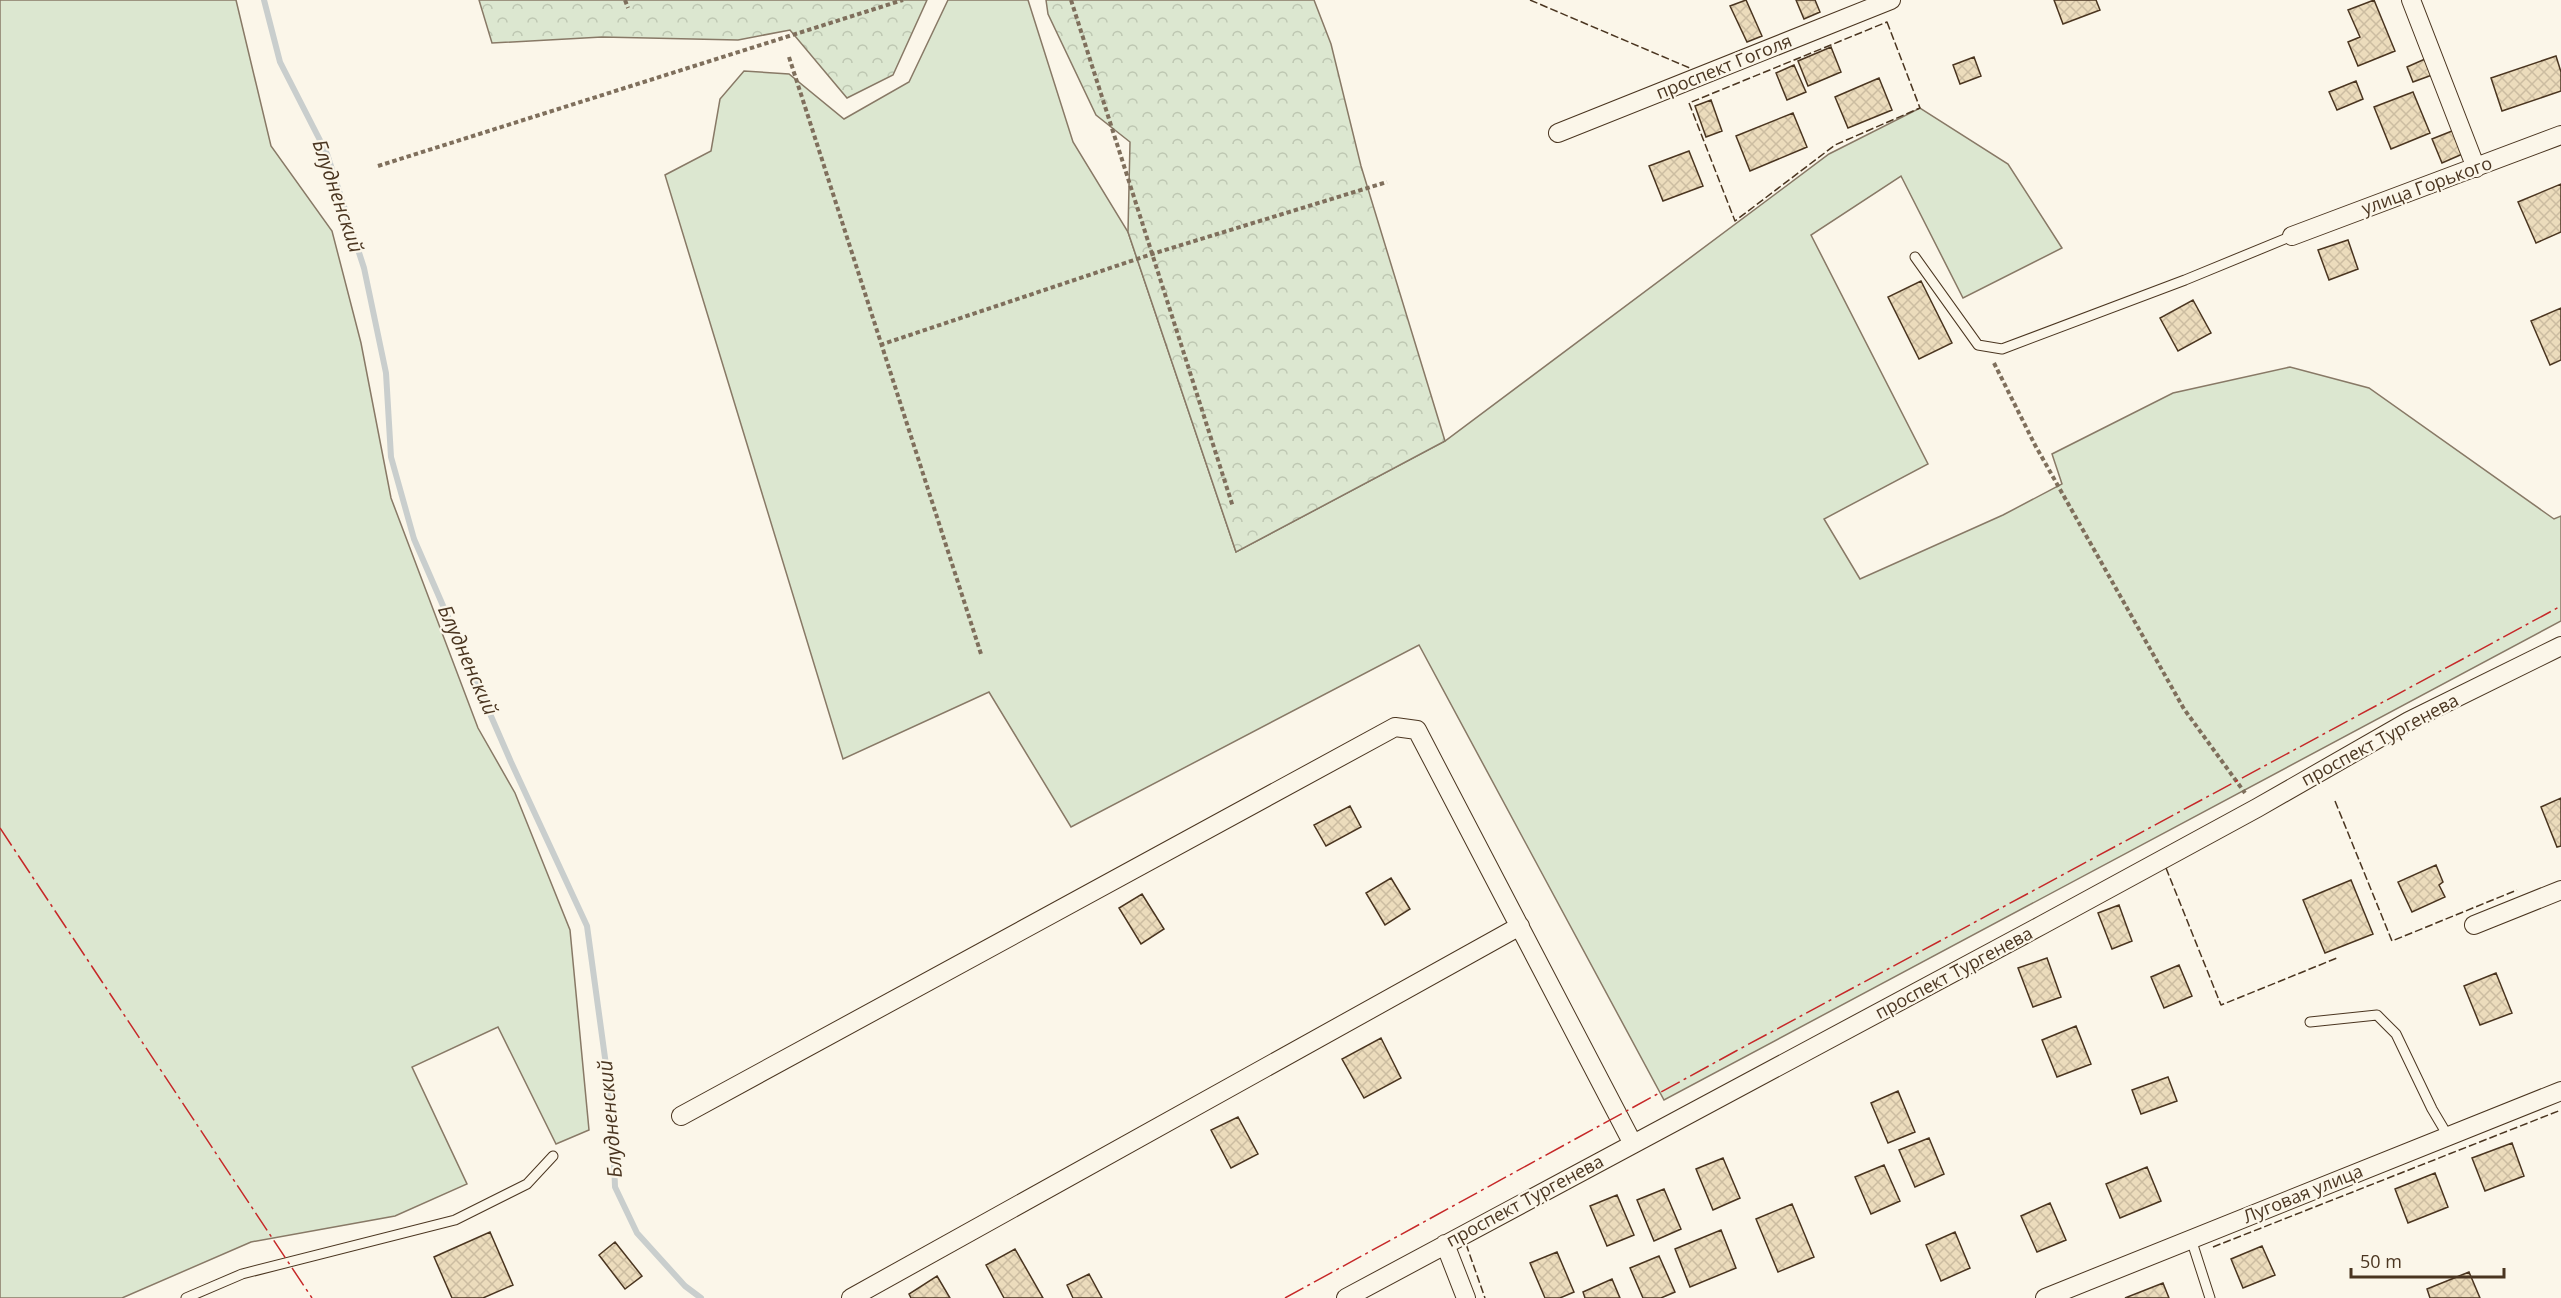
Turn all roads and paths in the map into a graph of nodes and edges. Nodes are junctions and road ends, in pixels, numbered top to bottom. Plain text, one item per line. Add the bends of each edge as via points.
1 (625, 0) edge
2 (903, 0) edge
3 (1071, 0) edge
4 (1891, 0) edge
5 (2411, 0) edge
6 (628, 8) dead end
7 (789, 57) dead end
8 (1558, 133) dead end
9 (2561, 135) edge
10 (378, 166) dead end
11 (2476, 168) junction
12 (1387, 183) dead end
13 (2292, 236) joint
14 (1152, 254) junction
15 (1915, 256) dead end
16 (880, 345) junction
17 (1985, 346) junction
18 (1233, 507) dead end
19 (2561, 646) edge
20 (981, 654) dead end
21 (2257, 808) junction
22 (2561, 890) edge
23 (2474, 925) dead end
24 (1520, 926) junction
25 (2310, 1022) dead end
26 (2561, 1091) edge
27 (681, 1116) dead end
28 (2448, 1136) junction
29 (1633, 1144) junction
30 (553, 1156) dead end
31 (2191, 1239) junction
32 (1445, 1244) junction
33 (186, 1298) edge
34 (851, 1298) edge
35 (1346, 1298) edge
36 (1467, 1298) edge
37 (2045, 1298) edge
38 (2210, 1298) edge

1 - 6 path
2 - 10 path
3 - 14 path
4 - 8 street, проспект Гоголя
5 - 11 street
7 - 16 path
9 - 11 street, улица Горького
11 - 13 street, улица Горького
12 - 14 path
13 - 17 lane via 2002,349
14 - 16 path
14 - 18 path
15 - 17 lane via 1978,345
16 - 20 path
17 - 21 path via 2035,445 2184,709
19 - 21 street, проспект Тургенева via 2409,721
21 - 29 street, проспект Тургенева
22 - 23 street
24 - 27 street via 1417,730 1395,726
24 - 29 street
24 - 34 street
25 - 28 lane via 2377,1015 2396,1034
26 - 28 street, Луговая улица
28 - 31 street, Луговая улица
29 - 32 street, проспект Тургенева
30 - 33 lane via 527,1184 455,1220 242,1274
31 - 37 street, Луговая улица
31 - 38 lane
32 - 35 street, проспект Тургенева
32 - 36 street

